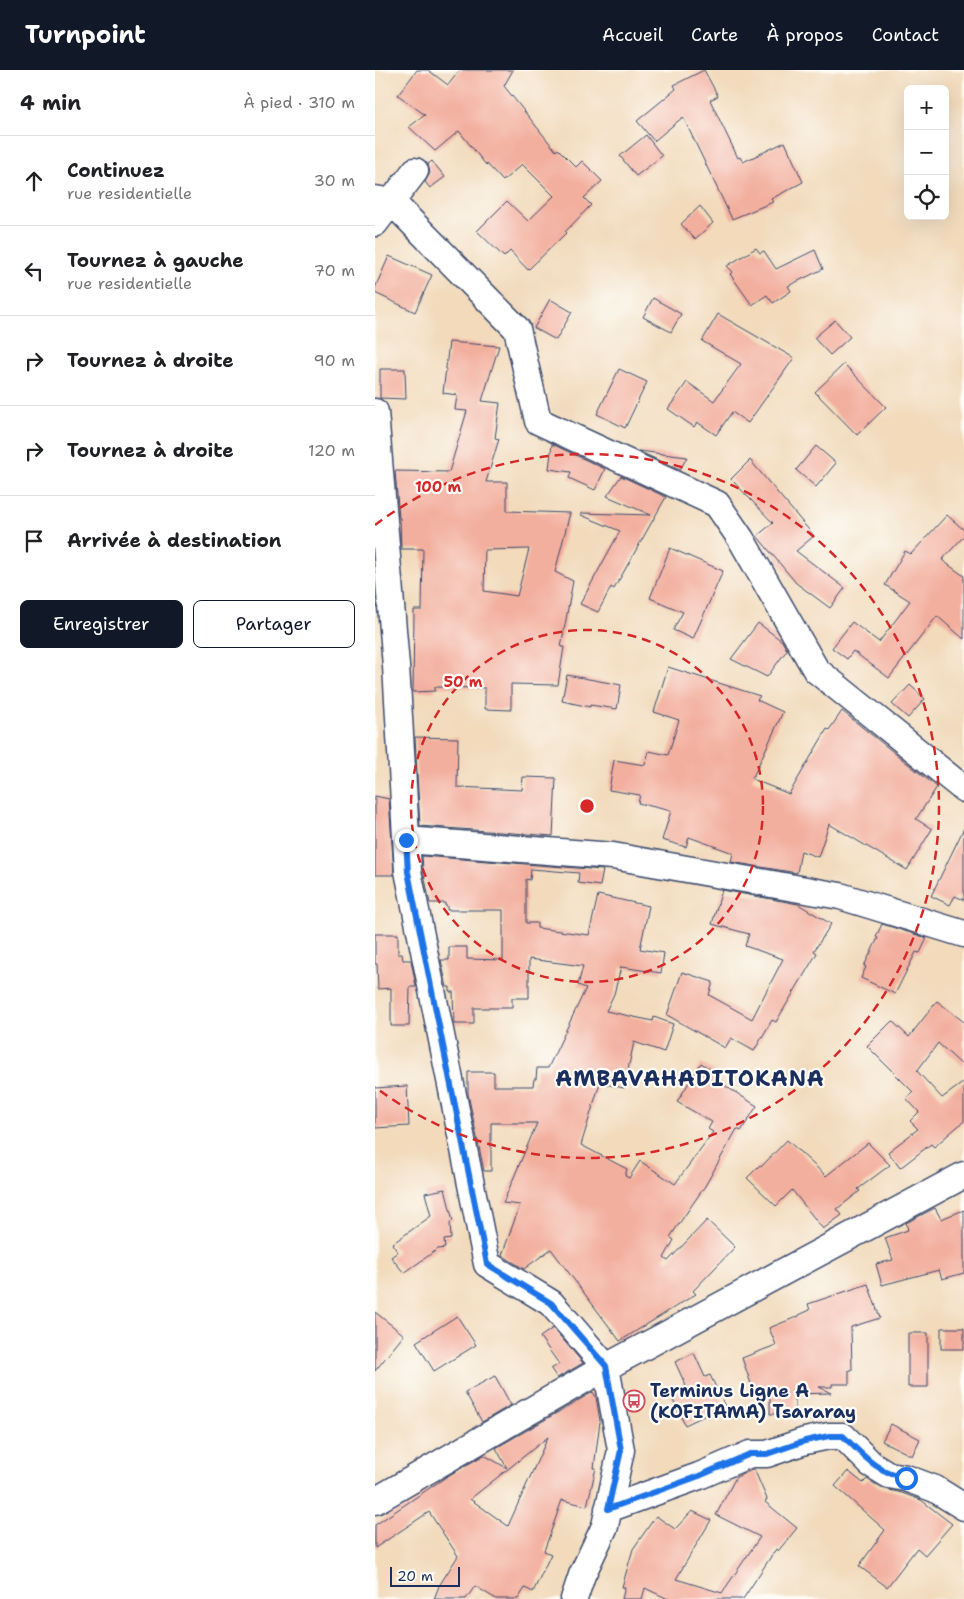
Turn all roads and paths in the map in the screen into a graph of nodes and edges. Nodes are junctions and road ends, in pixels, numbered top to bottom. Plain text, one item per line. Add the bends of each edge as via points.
1 (415, 171) dead end
2 (383, 201) edge
3 (375, 223) edge
4 (375, 412) edge
5 (964, 788) edge
6 (406, 840) junction
7 (964, 934) edge
8 (964, 1175) edge
9 (606, 1366) junction
10 (375, 1501) edge
11 (964, 1507) edge
12 (608, 1509) junction
13 (575, 1599) edge

1 - 2 street
2 - 3 street
2 - 5 street via 517,329 537,420 717,504 741,539 816,670
4 - 6 street via 396,666
6 - 7 street via 613,856 840,896
6 - 9 street via 408,872 487,1264 551,1303
8 - 9 street
9 - 10 street
9 - 12 street via 621,1450
11 - 12 street via 935,1489 889,1475 871,1464 843,1436 829,1436 767,1454 750,1454
12 - 13 street via 605,1526 582,1575

